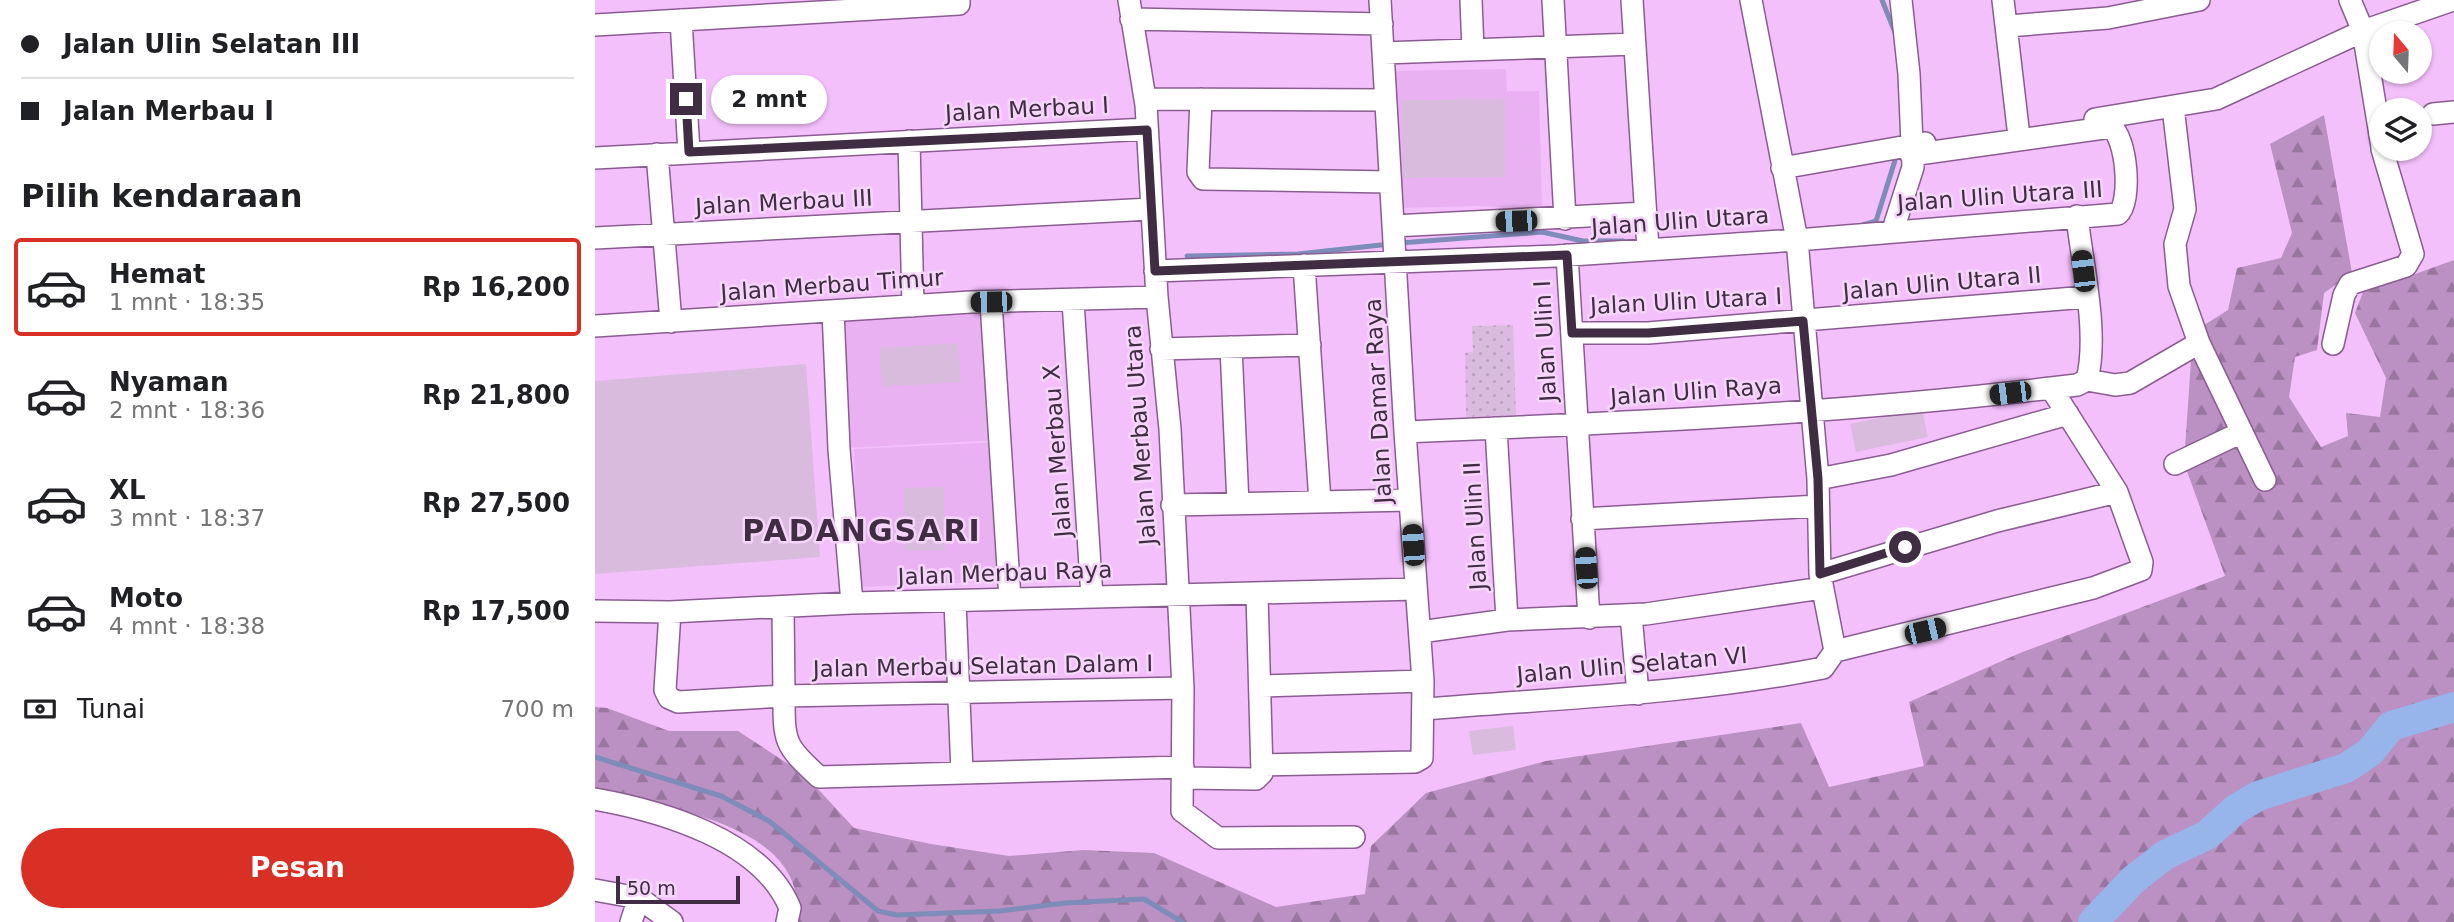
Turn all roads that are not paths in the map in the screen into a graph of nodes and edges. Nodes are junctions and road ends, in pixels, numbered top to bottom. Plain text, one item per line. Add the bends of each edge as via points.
1 (959, 0) edge
2 (1380, 0) edge
3 (1471, 0) edge
4 (1553, 0) edge
5 (1632, 0) edge
6 (1751, 0) edge
7 (1901, 0) edge
8 (2003, 0) edge
9 (2199, 0) edge
10 (2350, 0) edge
11 (2453, 0) edge
12 (1130, 10) edge
13 (681, 20) junction
14 (1382, 24) junction
15 (595, 25) edge
16 (2008, 26) junction
17 (2363, 31) junction
18 (1635, 44) junction
19 (1556, 47) junction
20 (1473, 50) junction
21 (1383, 53) junction
22 (2374, 98) edge
23 (1145, 99) junction
24 (1201, 99) junction
25 (1385, 100) junction
26 (2173, 107) junction
27 (2018, 128) junction
28 (2057, 129) junction
29 (1147, 130) junction
30 (909, 141) junction
31 (1905, 149) junction
32 (689, 152) junction
33 (657, 154) junction
34 (595, 158) edge
35 (2386, 161) edge
36 (1782, 168) junction
37 (1389, 181) junction
38 (1151, 209) junction
39 (1646, 213) junction
40 (2077, 216) junction
41 (1565, 219) junction
42 (910, 222) junction
43 (1893, 230) junction
44 (662, 234) junction
45 (1796, 236) junction
46 (595, 238) edge
47 (1395, 243) junction
48 (1648, 243) junction
49 (1567, 255) junction
50 (1304, 265) junction
51 (1155, 271) junction
52 (1157, 297) junction
53 (2086, 297) junction
54 (1073, 301) junction
55 (991, 302) junction
56 (913, 306) junction
57 (833, 311) junction
58 (1803, 321) junction
59 (671, 322) junction
60 (595, 326) edge
61 (1572, 333) junction
62 (2199, 343) junction
63 (2333, 344) dead end
64 (1310, 345) junction
65 (1231, 347) junction
66 (1161, 349) junction
67 (2087, 380) junction
68 (2051, 388) junction
69 (1990, 396) junction
70 (1812, 410) junction
71 (2067, 414) junction
72 (1576, 425) junction
73 (1496, 428) junction
74 (2010, 431) junction
75 (1405, 432) junction
76 (2242, 432) junction
77 (2175, 464) dead end
78 (1818, 479) junction
79 (2265, 480) dead end
80 (2116, 492) junction
81 (1410, 500) junction
82 (1320, 502) junction
83 (1238, 504) junction
84 (1172, 505) junction
85 (1818, 506) junction
86 (1583, 519) junction
87 (1821, 581) junction
88 (1416, 589) junction
89 (1177, 594) junction
90 (1257, 594) junction
91 (1092, 597) junction
92 (1010, 598) junction
93 (955, 602) junction
94 (852, 603) junction
95 (783, 607) junction
96 (595, 611) edge
97 (670, 612) junction
98 (1631, 615) junction
99 (1589, 618) junction
100 (1507, 620) junction
101 (1420, 632) junction
102 (1835, 652) junction
103 (1423, 681) junction
104 (1260, 686) junction
105 (1182, 688) junction
106 (960, 693) junction
107 (1638, 694) junction
108 (784, 696) junction
109 (1425, 709) junction
110 (962, 772) junction
111 (1259, 772) junction
112 (1183, 773) junction
113 (595, 799) edge
114 (1354, 837) dead end
115 (595, 890) edge
116 (639, 898) junction
117 (631, 922) edge
118 (672, 922) edge
119 (787, 922) edge

1 - 13 street via 959,4
2 - 14 street, Jalan Damar Raya
3 - 20 street
4 - 19 street
5 - 18 street
6 - 36 street
7 - 31 street via 1909,74
8 - 16 street
9 - 16 street via 2108,18
10 - 17 street
11 - 17 street
12 - 14 street
12 - 23 street, Jalan Merbau Utara
13 - 15 street
13 - 32 street
14 - 21 street, Jalan Damar Raya
16 - 27 street
17 - 22 street
17 - 26 street via 2216,99
18 - 19 street
18 - 39 street
19 - 20 street
19 - 41 street
20 - 21 street
21 - 25 street, Jalan Damar Raya
23 - 24 street
23 - 29 street, Jalan Merbau Utara
24 - 25 street
24 - 37 street via 1199,172 1203,179
25 - 37 street, Jalan Damar Raya
26 - 28 street
26 - 62 street via 2185,209 2175,261
27 - 28 street
27 - 31 street
28 - 31 street
28 - 40 street, Jalan Ulin Utara III via 2111,127 2125,151 2125,204 2118,214
29 - 30 street, Jalan Merbau I
29 - 38 street, Jalan Merbau Utara
30 - 32 street, Jalan Merbau I
30 - 42 street
31 - 36 street
31 - 43 street via 1913,167
32 - 33 street, Jalan Merbau I
33 - 34 street, Jalan Merbau I
33 - 44 street
35 - 63 street via 2413,254 2406,265 2350,284
36 - 45 street
37 - 47 street, Jalan Damar Raya
38 - 42 street, Jalan Merbau III
38 - 51 street, Jalan Merbau Utara
39 - 41 street
39 - 48 street
40 - 43 street, Jalan Ulin Utara III
40 - 53 street
41 - 47 street
42 - 44 street, Jalan Merbau III
42 - 56 street
43 - 45 street, Jalan Ulin Utara III
44 - 46 street, Jalan Merbau III
44 - 59 street
45 - 48 street, Jalan Ulin Utara
45 - 58 street, Jalan Ulin Utara
47 - 49 street, Jalan Ulin Utara
47 - 50 street
47 - 75 street, Jalan Damar Raya
48 - 49 street, Jalan Ulin Utara
49 - 61 street, Jalan Ulin I
50 - 51 street
50 - 64 street
51 - 52 street, Jalan Merbau Utara
52 - 54 street, Jalan Merbau Timur
52 - 66 street, Jalan Merbau Utara
53 - 58 street, Jalan Ulin Utara II
53 - 67 street
54 - 55 street, Jalan Merbau Timur
54 - 91 street, Jalan Merbau X
55 - 56 street, Jalan Merbau Timur
55 - 92 street
56 - 57 street, Jalan Merbau Timur
57 - 59 street, Jalan Merbau Timur
57 - 94 street
58 - 61 street, Jalan Ulin Utara I via 1648,333
58 - 70 street, Jalan Ulin Utara
59 - 60 street, Jalan Merbau Timur
61 - 72 street, Jalan Ulin I
62 - 67 street, Jalan Ulin Raya via 2130,383
62 - 76 street
64 - 65 street
64 - 82 street
65 - 66 street
65 - 83 street
66 - 84 street, Jalan Merbau Utara
67 - 68 street, Jalan Ulin Raya
68 - 69 street, Jalan Ulin Raya
68 - 71 street
69 - 70 street, Jalan Ulin Raya
69 - 74 street via 2000,405
70 - 72 street, Jalan Ulin Raya
70 - 78 street, Jalan Ulin Utara
71 - 74 street
71 - 80 street
72 - 73 street, Jalan Ulin Raya
72 - 86 street, Jalan Ulin I
73 - 75 street, Jalan Ulin Raya
73 - 100 street, Jalan Ulin II
74 - 78 street via 1891,465
75 - 81 street, Jalan Damar Raya
76 - 77 street
76 - 79 street
78 - 85 street, Jalan Ulin Utara
80 - 87 street via 1997,521
80 - 102 street via 2143,562 2141,570 2093,587
81 - 82 street
81 - 88 street, Jalan Damar Raya
82 - 83 street
83 - 84 street
84 - 89 street, Jalan Merbau Utara
85 - 86 street
85 - 87 street, Jalan Ulin Utara
86 - 99 street, Jalan Ulin I
87 - 98 street
87 - 102 street, Jalan Ulin Utara
88 - 90 street, Jalan Merbau Raya
88 - 101 street, Jalan Damar Raya
89 - 90 street, Jalan Merbau Raya
89 - 91 street, Jalan Merbau Raya
89 - 105 street, Jalan Merbau Utara
90 - 104 street
91 - 92 street, Jalan Merbau Raya
92 - 93 street, Jalan Merbau Raya
93 - 94 street, Jalan Merbau Raya
93 - 106 street
94 - 95 street, Jalan Merbau Raya
95 - 97 street, Jalan Merbau Raya
95 - 108 street, Jalan Merbau Selatan Dalam I
96 - 97 street, Jalan Merbau Raya
97 - 108 street, Jalan Merbau Selatan Dalam I via 665,690 669,698 678,702
98 - 99 street
98 - 107 street
99 - 100 street
100 - 101 street
101 - 103 street, Jalan Damar Raya
102 - 107 street, Jalan Ulin Selatan VI via 1823,668 1749,682
103 - 104 street
103 - 109 street, Jalan Damar Raya
104 - 111 street
105 - 106 street, Jalan Merbau Selatan Dalam I
105 - 112 street, Jalan Merbau Utara
106 - 108 street, Jalan Merbau Selatan Dalam I
106 - 110 street
107 - 109 street, Jalan Ulin Selatan VI
108 - 110 street via 785,737 795,755 819,777
109 - 111 street, Jalan Damar Raya via 1422,758 1415,762
110 - 112 street
111 - 112 street
112 - 114 street, Jalan Merbau Utara via 1184,814 1218,838
113 - 119 street via 631,805 707,831 770,872 790,908
115 - 116 street
116 - 117 street
116 - 118 street

